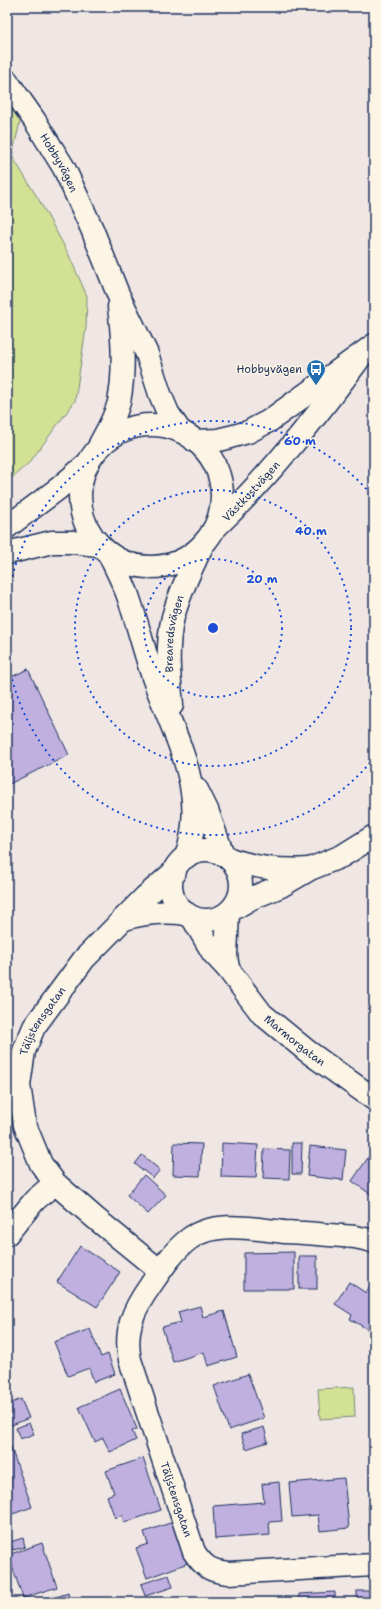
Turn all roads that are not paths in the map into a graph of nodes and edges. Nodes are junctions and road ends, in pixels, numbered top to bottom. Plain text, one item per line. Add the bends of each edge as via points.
1 (7, 81) edge
2 (118, 294) junction
3 (368, 350) edge
4 (187, 436) junction
5 (92, 457) junction
6 (7, 527) edge
7 (208, 538) junction
8 (104, 549) junction
9 (7, 553) edge
10 (174, 726) junction
11 (191, 780) junction
12 (374, 836) edge
13 (226, 857) junction
14 (180, 864) junction
15 (310, 869) junction
16 (230, 911) junction
17 (189, 916) junction
18 (121, 921) junction
19 (228, 969) junction
20 (374, 1099) edge
21 (54, 1183) junction
22 (7, 1234) edge
23 (374, 1242) edge
24 (160, 1271) junction
25 (374, 1565) edge

1 - 2 street, Hobbyvägen via 64,168
2 - 4 street, Hobbyvägen via 146,354 168,413
2 - 5 street, Hobbyvägen via 122,347 119,402 108,430
3 - 4 street, Västkustvägen via 269,421 248,432 218,440
3 - 7 street, Västkustvägen via 262,479
4 - 5 street via 167,427 141,426 128,429 105,442
4 - 7 street via 210,457 221,488 220,510
5 - 6 street via 59,488
5 - 8 street via 81,483 80,505 86,526
7 - 8 street via 184,559 158,567 130,564
7 - 10 street, Brearedsvägen via 185,583 173,618 169,671
8 - 9 street via 52,542
8 - 10 street, Brearedsvägen via 127,592 154,678
10 - 11 street, Brearedsvägen
11 - 13 street, Brearedsvägen via 207,810
11 - 14 street, Brearedsvägen via 194,831
12 - 15 street via 342,856
13 - 14 street via 217,852 203,851 197,852
13 - 15 street via 266,869
13 - 16 street via 235,865 241,887 240,895
14 - 17 street via 171,882 173,895 178,906
14 - 18 street, Täljstensgatan
15 - 16 street via 282,886 252,898
16 - 17 street via 222,917 210,920 198,920
16 - 19 street via 226,955
17 - 18 street, Täljstensgatan via 160,912 135,915
17 - 19 street, Marmorgatan via 213,953
18 - 21 street, Täljstensgatan via 84,959 34,1027 24,1051 18,1085 25,1125 41,1164
19 - 20 street, Marmorgatan via 262,1014 307,1051
21 - 22 street via 35,1200
21 - 24 street, Täljstensgatan
23 - 24 street, Täljstensgatan via 347,1236 226,1228 201,1232 189,1239
24 - 25 street, Täljstensgatan via 132,1316 127,1346 194,1552 200,1561 216,1572 228,1574

